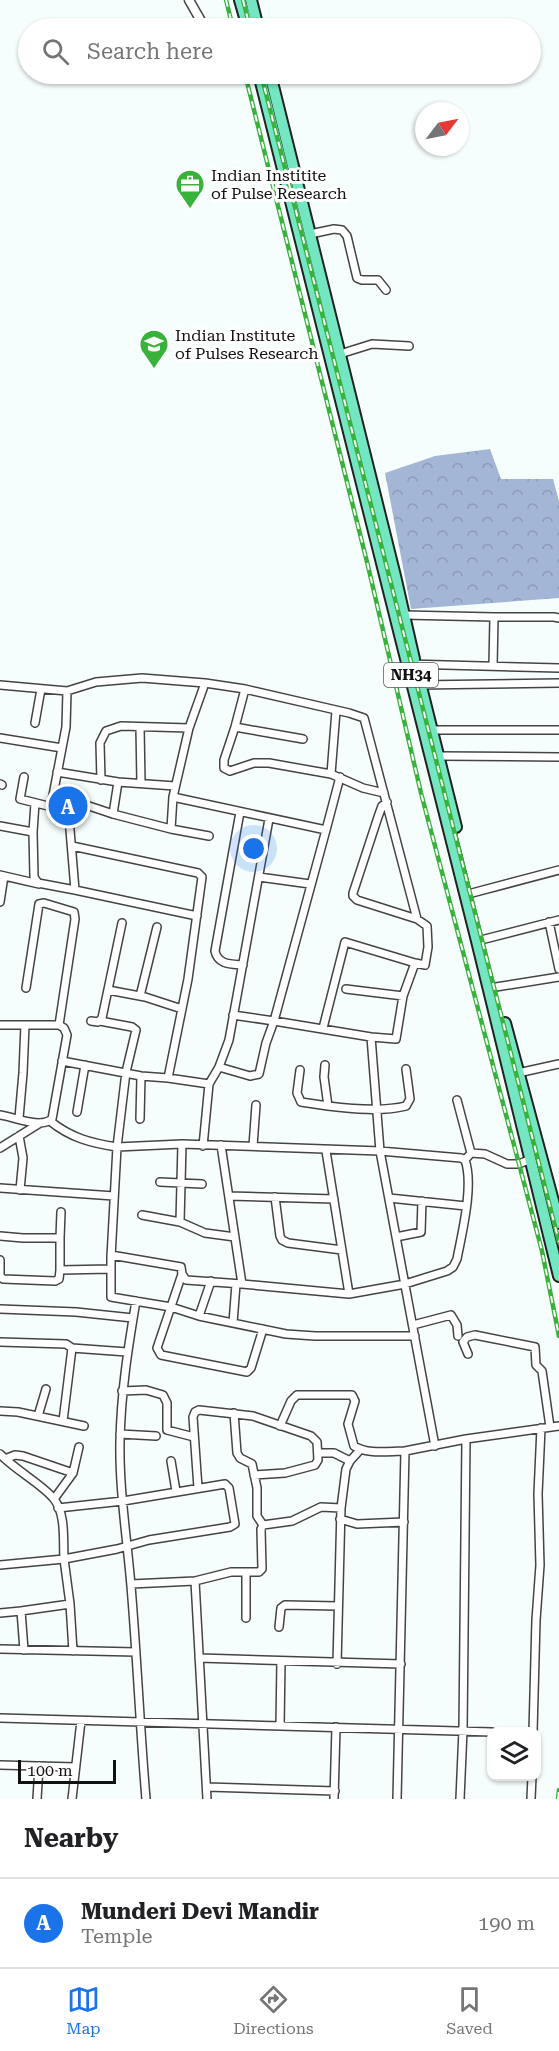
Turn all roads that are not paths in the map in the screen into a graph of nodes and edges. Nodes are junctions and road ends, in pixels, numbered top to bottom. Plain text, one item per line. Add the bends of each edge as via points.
1 (189, 0) edge
2 (240, 0) edge
3 (251, 0) edge
4 (200, 18) edge
5 (245, 18) edge
6 (256, 18) edge
7 (262, 84) edge
8 (272, 84) edge
9 (310, 234) junction
10 (386, 290) dead end
11 (409, 346) dead end
12 (340, 354) junction
13 (375, 515) junction
14 (404, 615) junction
15 (494, 617) junction
16 (559, 618) edge
17 (411, 664) junction
18 (493, 666) junction
19 (559, 668) edge
20 (205, 682) junction
21 (559, 683) edge
22 (0, 685) edge
23 (417, 685) junction
24 (41, 689) junction
25 (245, 689) junction
26 (67, 691) junction
27 (336, 711) junction
28 (35, 723) dead end
29 (140, 727) junction
30 (235, 727) junction
31 (189, 728) junction
32 (429, 730) junction
33 (559, 730) edge
34 (0, 738) edge
35 (303, 739) dead end
36 (62, 748) junction
37 (440, 756) junction
38 (559, 757) edge
39 (57, 772) junction
40 (331, 774) junction
41 (24, 777) dead end
42 (340, 777) junction
43 (101, 780) junction
44 (118, 782) junction
45 (141, 783) junction
46 (175, 786) junction
47 (384, 793) junction
48 (173, 797) junction
49 (387, 802) junction
50 (35, 803) junction
51 (51, 806) junction
52 (240, 812) junction
53 (113, 814) junction
54 (69, 818) junction
55 (269, 819) junction
56 (0, 826) edge
57 (171, 829) junction
58 (326, 830) junction
59 (33, 832) junction
60 (209, 836) dead end
61 (72, 846) junction
62 (559, 870) edge
63 (2, 875) edge
64 (259, 877) junction
65 (41, 884) junction
66 (310, 884) junction
67 (75, 890) junction
68 (472, 892) junction
69 (0, 902) edge
70 (197, 916) junction
71 (417, 919) junction
72 (559, 920) edge
73 (549, 922) junction
74 (122, 923) dead end
75 (157, 927) dead end
76 (480, 940) junction
77 (415, 963) junction
78 (243, 965) junction
79 (559, 969) edge
80 (559, 977) edge
81 (496, 987) junction
82 (26, 988) dead end
83 (346, 989) dead end
84 (108, 990) junction
85 (140, 996) junction
86 (403, 996) junction
87 (182, 1009) junction
88 (233, 1015) junction
89 (92, 1021) dead end
90 (100, 1021) junction
91 (274, 1022) junction
92 (0, 1025) edge
93 (25, 1025) junction
94 (59, 1025) junction
95 (322, 1028) junction
96 (371, 1037) junction
97 (62, 1061) junction
98 (559, 1064) edge
99 (85, 1065) junction
100 (325, 1065) dead end
101 (219, 1067) junction
102 (406, 1069) dead end
103 (300, 1070) dead end
104 (126, 1072) junction
105 (518, 1073) junction
106 (141, 1076) junction
107 (168, 1078) junction
108 (209, 1084) junction
109 (457, 1100) dead end
110 (256, 1105) dead end
111 (328, 1106) junction
112 (377, 1108) junction
113 (77, 1112) dead end
114 (0, 1114) edge
115 (19, 1118) junction
116 (140, 1119) dead end
117 (50, 1121) junction
118 (40, 1123) junction
119 (20, 1136) junction
120 (182, 1144) junction
121 (220, 1145) junction
122 (203, 1146) junction
123 (253, 1146) junction
124 (117, 1147) junction
125 (0, 1148) edge
126 (326, 1151) junction
127 (380, 1151) junction
128 (471, 1153) junction
129 (531, 1159) junction
130 (465, 1160) junction
131 (160, 1182) dead end
132 (181, 1183) junction
133 (202, 1184) dead end
134 (0, 1188) edge
135 (20, 1190) junction
136 (114, 1196) junction
137 (229, 1196) junction
138 (275, 1197) junction
139 (389, 1198) junction
140 (334, 1199) junction
141 (422, 1201) junction
142 (466, 1206) junction
143 (61, 1212) dead end
144 (142, 1215) dead end
145 (180, 1222) junction
146 (559, 1223) edge
147 (554, 1231) edge
148 (0, 1236) edge
149 (235, 1237) junction
150 (396, 1237) junction
151 (60, 1238) junction
152 (342, 1250) junction
153 (111, 1255) junction
154 (0, 1260) edge
155 (111, 1269) junction
156 (60, 1270) junction
157 (0, 1275) edge
158 (182, 1275) junction
159 (559, 1276) edge
160 (211, 1281) junction
161 (239, 1284) junction
162 (405, 1284) junction
163 (349, 1294) junction
164 (136, 1301) junction
165 (171, 1307) junction
166 (0, 1310) edge
167 (199, 1316) junction
168 (133, 1318) junction
169 (233, 1323) junction
170 (412, 1325) junction
171 (263, 1329) junction
172 (415, 1336) junction
173 (458, 1336) dead end
174 (0, 1342) edge
175 (72, 1348) junction
176 (127, 1352) junction
177 (468, 1354) dead end
178 (46, 1389) dead end
179 (122, 1391) junction
180 (0, 1411) edge
181 (234, 1413) junction
182 (38, 1416) junction
183 (63, 1421) junction
184 (84, 1425) dead end
185 (280, 1426) junction
186 (559, 1426) edge
187 (550, 1427) junction
188 (541, 1428) junction
189 (120, 1434) junction
190 (156, 1436) dead end
191 (194, 1437) junction
192 (466, 1439) junction
193 (435, 1446) junction
194 (79, 1447) dead end
195 (360, 1450) junction
196 (405, 1450) junction
197 (318, 1453) junction
198 (2, 1456) edge
199 (171, 1461) dead end
200 (350, 1461) junction
201 (73, 1473) junction
202 (254, 1476) junction
203 (198, 1488) junction
204 (176, 1491) junction
205 (54, 1499) junction
206 (123, 1501) junction
207 (58, 1508) junction
208 (341, 1508) junction
209 (340, 1519) junction
210 (404, 1522) junction
211 (263, 1526) junction
212 (127, 1546) junction
213 (64, 1559) junction
214 (0, 1565) edge
215 (246, 1572) junction
216 (195, 1581) junction
217 (131, 1584) junction
218 (70, 1604) junction
219 (338, 1605) junction
220 (21, 1611) junction
221 (0, 1612) edge
222 (246, 1618) dead end
223 (279, 1627) dead end
224 (0, 1649) edge
225 (24, 1650) junction
226 (73, 1651) junction
227 (136, 1652) junction
228 (199, 1658) junction
229 (281, 1661) junction
230 (337, 1664) junction
231 (400, 1665) junction
232 (0, 1718) edge
233 (81, 1721) junction
234 (141, 1722) junction
235 (203, 1724) junction
236 (280, 1726) junction
237 (336, 1727) junction
238 (533, 1727) edge
239 (399, 1728) junction
240 (463, 1730) junction
241 (487, 1731) edge
242 (0, 1765) edge
243 (39, 1766) junction
244 (75, 1767) junction
245 (532, 1781) edge
246 (207, 1787) junction
247 (334, 1795) edge
248 (37, 1799) edge
249 (72, 1799) edge
250 (146, 1799) edge
251 (207, 1799) edge
252 (397, 1799) edge
253 (460, 1799) edge
254 (531, 1799) edge

1 - 4 street
2 - 5 highway
3 - 6 highway
7 - 13 highway, NH34
8 - 9 highway, NH34
9 - 10 street via 344,231 357,278 378,280
9 - 12 highway, NH34
11 - 12 street via 372,344
12 - 13 highway, NH34
13 - 14 highway, NH34
13 - 17 highway, NH34
14 - 15 street
14 - 17 highway, NH34
15 - 16 street
15 - 18 street
17 - 18 street
17 - 23 highway, NH34
18 - 19 street
20 - 25 street
20 - 26 street via 142,678 100,681
20 - 31 street
21 - 23 street
22 - 24 street
23 - 32 highway, NH34
24 - 26 street
24 - 28 street
25 - 27 street
25 - 30 street
26 - 36 street
27 - 40 street
27 - 47 street via 364,718
29 - 31 street
29 - 43 street via 121,726 106,731 100,743
29 - 45 street
30 - 35 street
30 - 40 street via 224,760 225,770 260,762
31 - 46 street
32 - 33 street
32 - 37 highway, NH34
32 - 76 highway, NH34
34 - 36 street
36 - 39 street
37 - 38 street
37 - 68 highway, NH34
39 - 43 street
39 - 51 street
40 - 42 street
41 - 50 street via 20,799
42 - 47 street
42 - 58 street
43 - 44 street
44 - 45 street
44 - 53 street
45 - 46 street
46 - 48 street
47 - 49 street
48 - 52 street
48 - 57 street
49 - 71 street
49 - 71 street via 378,817 353,896
50 - 51 street
50 - 59 street
51 - 54 street
52 - 55 street
52 - 78 street via 215,951 222,962
53 - 54 street via 80,803
53 - 57 street
54 - 61 street
55 - 58 street
55 - 64 street
56 - 59 street
57 - 60 street
58 - 66 street
59 - 65 street via 34,877
61 - 67 street
61 - 70 street via 198,873 203,882
62 - 68 street
63 - 65 street
63 - 69 street
64 - 66 street
64 - 78 street
65 - 67 street
66 - 91 street
67 - 70 street
68 - 76 highway, NH34
70 - 87 street
71 - 77 street via 427,926 428,947 426,965
72 - 73 street
73 - 76 street
73 - 79 street
74 - 84 street
75 - 85 street
76 - 81 highway, NH34
76 - 129 highway, NH34
77 - 86 street
77 - 95 street via 345,942
78 - 88 street
80 - 81 street
81 - 105 highway, NH34
82 - 94 street via 39,904 74,912
83 - 86 street
84 - 85 street
84 - 90 street
85 - 87 street
86 - 96 street via 396,1039
87 - 107 street
88 - 91 street
88 - 101 street
89 - 90 street
90 - 104 street via 136,1029
91 - 95 street
91 - 101 street via 259,1074 250,1076
92 - 93 street
93 - 94 street
93 - 115 street
94 - 97 street via 66,1033
95 - 96 street
96 - 112 street
97 - 99 street
97 - 117 street
98 - 105 street
99 - 104 street
99 - 113 street
100 - 111 street
101 - 108 street
102 - 112 street via 408,1104
103 - 111 street via 297,1093 301,1102
104 - 106 street
104 - 124 street
105 - 146 highway, NH34
106 - 107 street
106 - 116 street
107 - 108 street
108 - 122 street
109 - 128 street
110 - 123 street
111 - 112 street
112 - 127 street
114 - 115 street
115 - 118 street
117 - 118 street
117 - 124 street via 76,1138
118 - 119 street
119 - 125 street
119 - 135 street
120 - 122 street
120 - 124 street
120 - 132 street
121 - 122 street
121 - 123 street
121 - 137 street
123 - 126 street
124 - 136 street
126 - 127 street
126 - 140 street
127 - 130 street
127 - 139 street
128 - 129 street via 485,1154 507,1164
128 - 130 street
129 - 147 highway, NH34
130 - 142 street via 469,1172
131 - 132 street
132 - 133 street
132 - 145 street
134 - 135 street
135 - 136 street
136 - 153 street
137 - 138 street
137 - 149 street
138 - 140 street
138 - 152 street via 282,1240
139 - 141 street
139 - 150 street
140 - 152 street
141 - 142 street
141 - 150 street via 421,1232
142 - 162 street via 453,1267
143 - 151 street
144 - 145 street
145 - 149 street via 205,1233
147 - 159 highway, NH34
148 - 151 street
149 - 161 street
150 - 162 street
151 - 156 street
152 - 163 street
153 - 155 street
153 - 158 street via 179,1267
154 - 157 street
155 - 156 street
155 - 164 street via 111,1297
156 - 157 street via 55,1281 3,1279
158 - 160 street via 186,1280
158 - 165 street
160 - 161 street
160 - 167 street
161 - 163 street
161 - 169 street
162 - 163 street
162 - 170 street
164 - 165 street
164 - 168 street
165 - 167 street
165 - 171 street via 157,1348 164,1356 247,1372
166 - 168 street
167 - 169 street
168 - 176 street
169 - 171 street
170 - 172 street
170 - 173 street via 451,1315
171 - 172 street via 300,1336
172 - 193 street
174 - 175 street via 66,1344
175 - 176 street
175 - 183 street
176 - 179 street
177 - 187 street via 463,1342 475,1335 535,1347
178 - 182 street
179 - 189 street
179 - 191 street via 146,1390 163,1395 167,1403 166,1430
180 - 182 street
181 - 185 street
181 - 191 street via 196,1410
181 - 202 street via 237,1453 250,1462
182 - 183 street
183 - 184 street
185 - 195 street via 297,1395 352,1395 355,1401 348,1428 354,1446
185 - 197 street via 311,1436 317,1442
186 - 187 street
187 - 188 street
188 - 192 street
188 - 238 street
189 - 190 street
189 - 206 street
191 - 203 street
192 - 193 street
192 - 240 street
193 - 196 street
194 - 201 street
195 - 196 street
195 - 200 street
196 - 210 street
197 - 200 street via 334,1453
197 - 202 street via 315,1465
198 - 201 street via 23,1456
198 - 205 street
199 - 204 street
200 - 208 street
201 - 205 street
202 - 211 street via 257,1516
203 - 204 street
203 - 212 street via 228,1486 234,1526
204 - 206 street
205 - 207 street
206 - 207 street
206 - 212 street
207 - 213 street
208 - 209 street
208 - 211 street via 321,1508 292,1521
209 - 210 street via 357,1524
209 - 219 street
210 - 231 street
211 - 215 street via 261,1570
212 - 213 street
212 - 217 street
213 - 214 street
213 - 218 street
215 - 216 street via 223,1573
215 - 222 street
216 - 217 street
216 - 228 street
217 - 227 street
218 - 220 street
218 - 226 street
219 - 223 street via 285,1605
219 - 230 street
220 - 221 street
220 - 225 street
224 - 225 street
225 - 226 street
226 - 227 street
227 - 234 street
228 - 229 street
228 - 235 street
229 - 230 street
229 - 236 street
230 - 231 street
231 - 239 street
232 - 233 street
233 - 234 street
233 - 244 street
234 - 235 street
234 - 250 street
235 - 236 street
235 - 246 street
236 - 237 street
237 - 239 street
237 - 247 street
239 - 240 street
239 - 252 street
240 - 241 street
240 - 253 street
242 - 243 street
243 - 244 street
243 - 248 street
244 - 249 street
245 - 254 street
246 - 247 street
246 - 251 street

